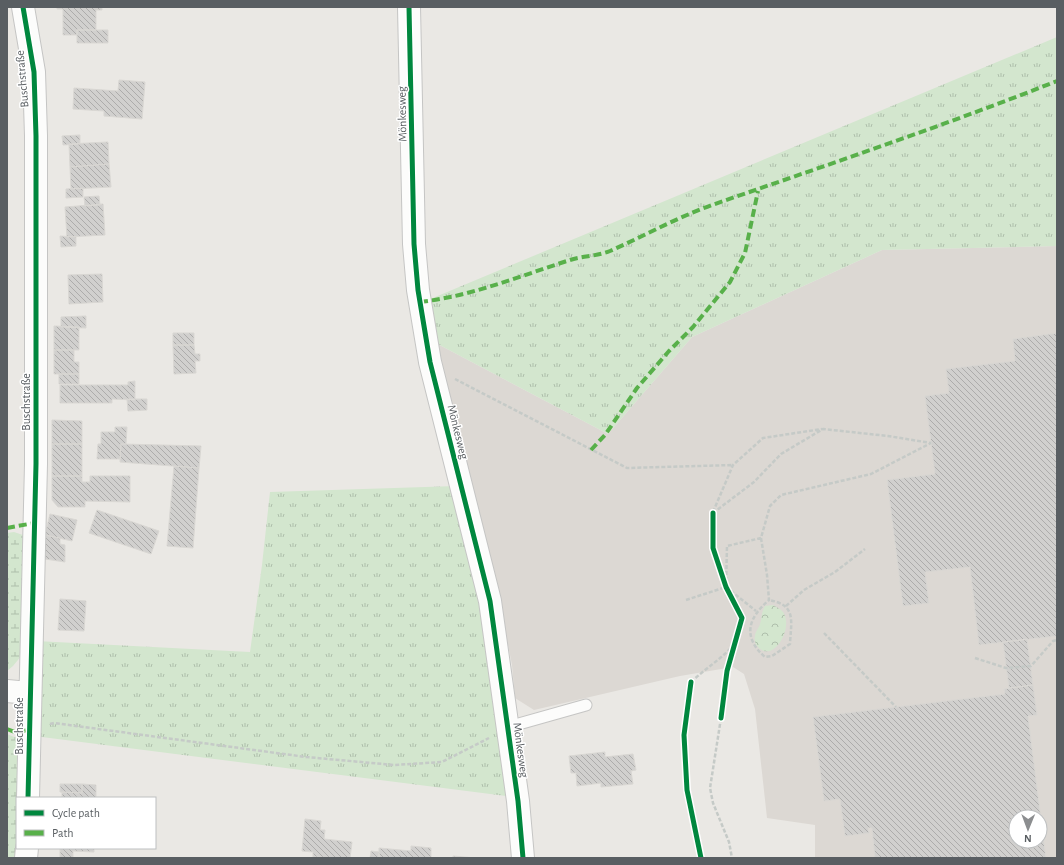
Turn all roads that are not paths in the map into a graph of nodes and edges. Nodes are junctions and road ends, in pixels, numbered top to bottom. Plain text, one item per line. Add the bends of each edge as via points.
1 (23, 7) edge
2 (409, 7) edge
3 (7, 691) edge
4 (30, 693) junction
5 (586, 705) dead end
6 (508, 727) junction
7 (28, 797) edge
8 (523, 858) edge

1 - 4 street, Buschstraße via 34,72 36,136 36,464
2 - 6 street, Mönkesweg via 414,244 418,290 432,374 490,601
3 - 4 street
4 - 7 street, Buschstraße
5 - 6 lane
6 - 8 street, Mönkesweg

